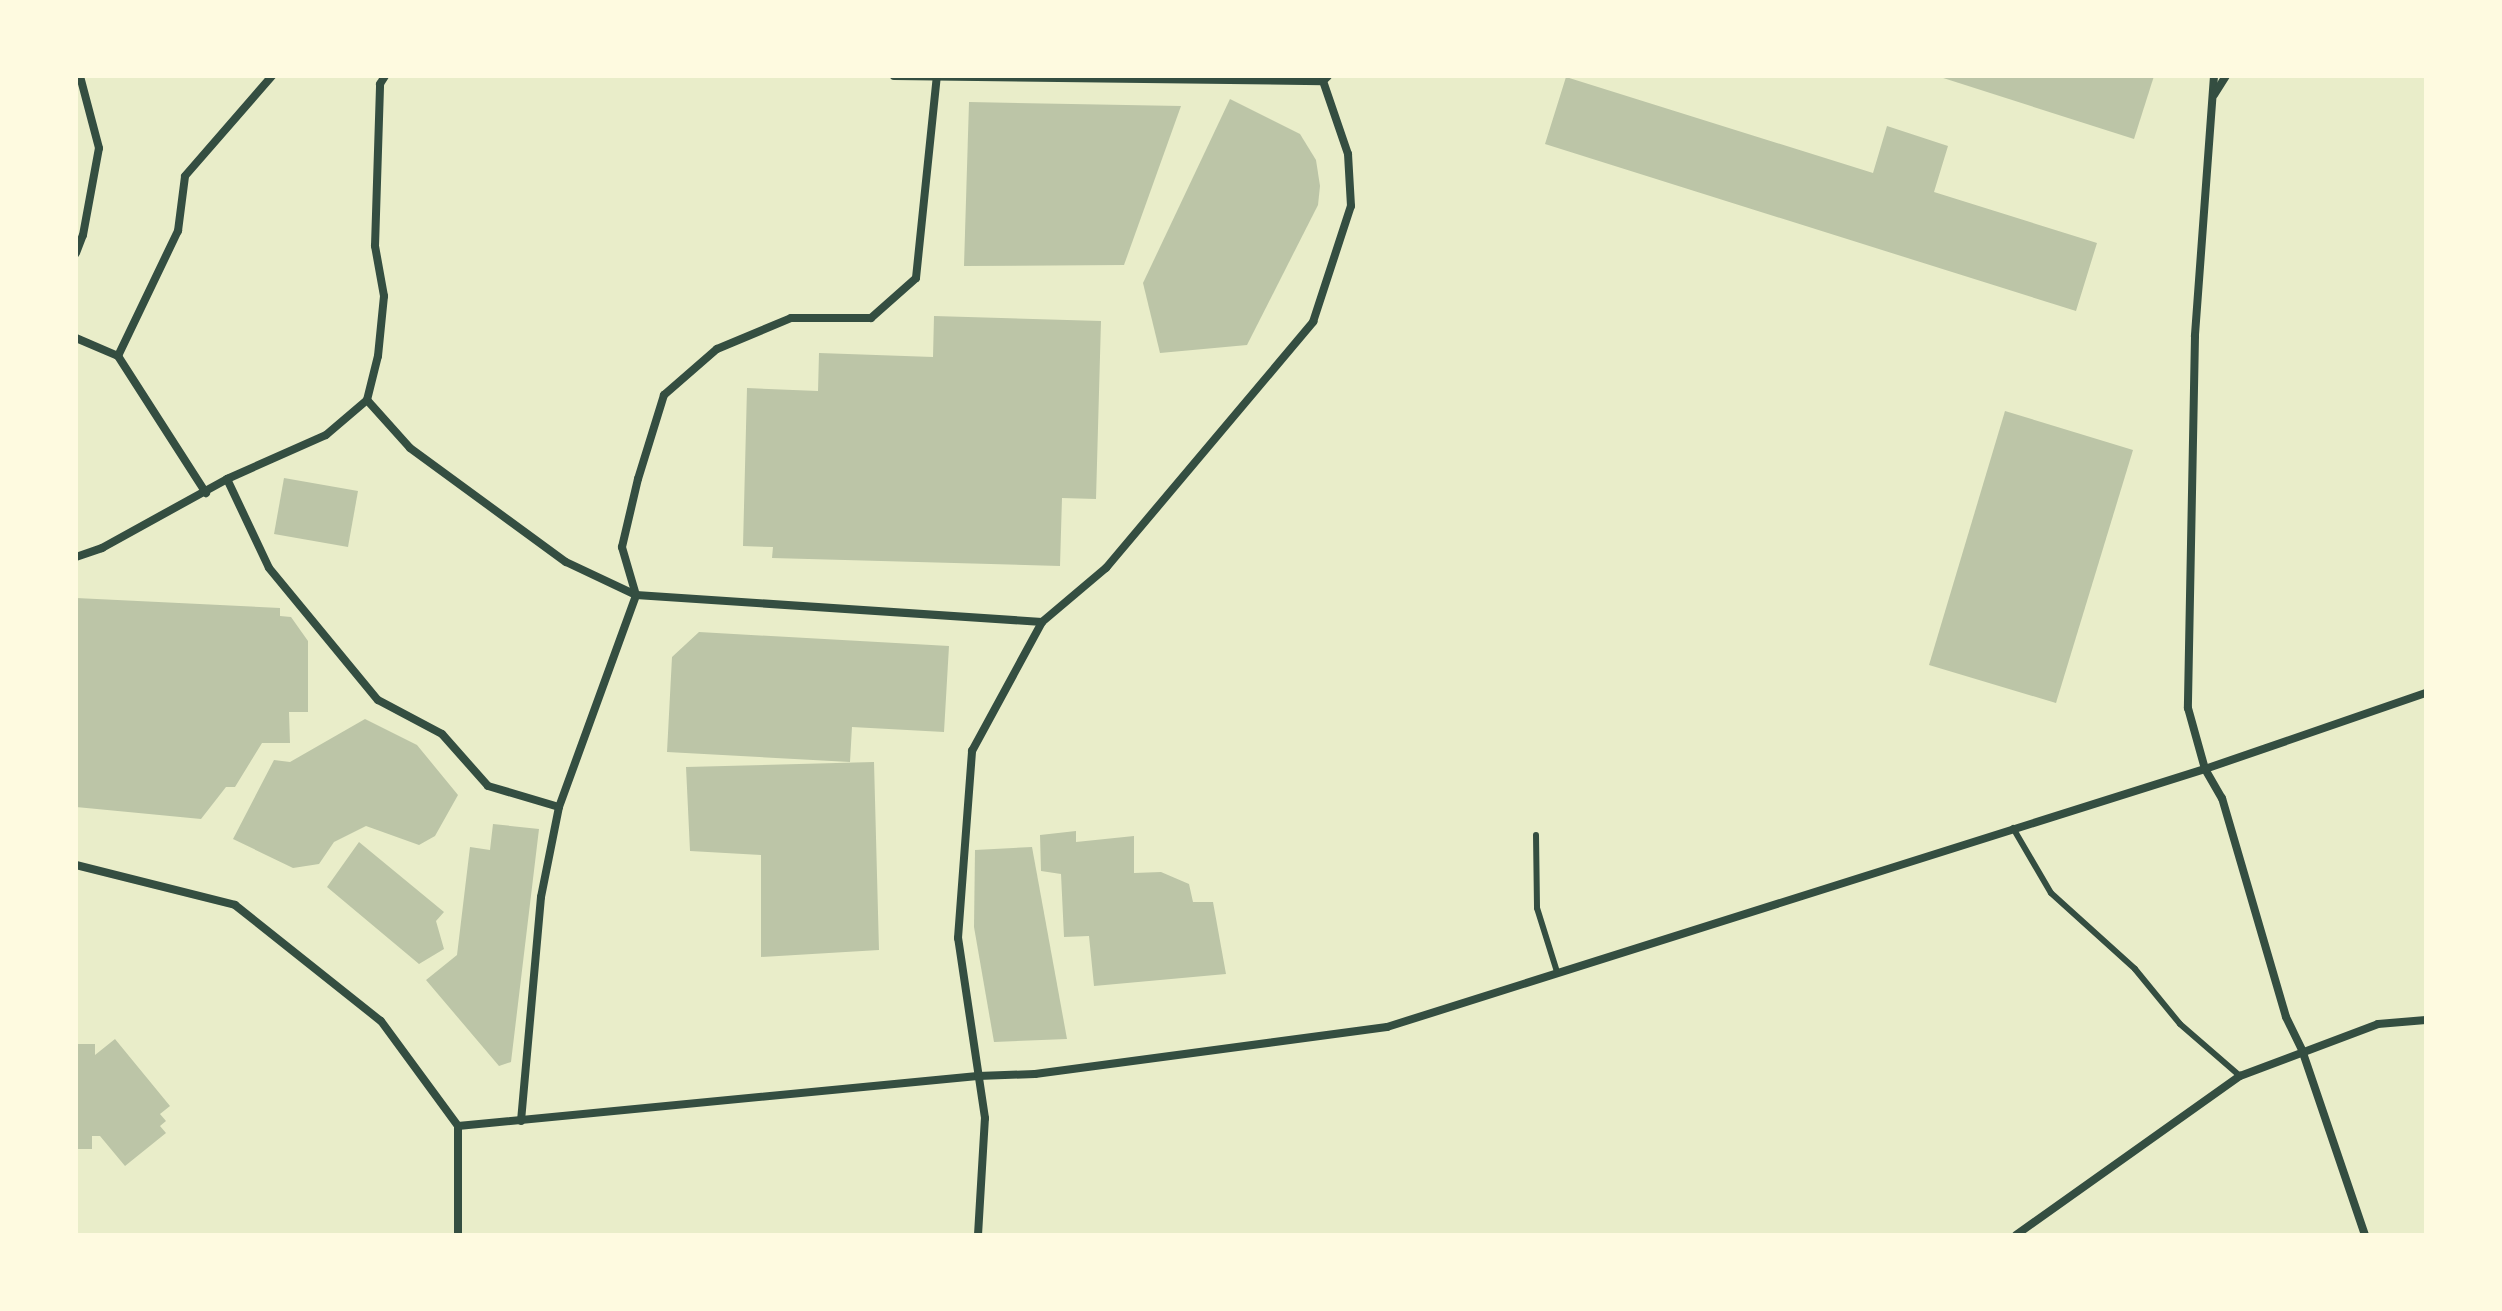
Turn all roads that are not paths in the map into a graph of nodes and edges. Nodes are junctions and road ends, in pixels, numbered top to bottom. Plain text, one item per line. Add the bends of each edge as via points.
1 (80, 76) edge
2 (272, 76) edge
3 (385, 76) edge
4 (894, 76) edge
5 (2214, 76) edge
6 (2226, 76) edge
7 (937, 77) edge
8 (1325, 79) edge
9 (2214, 95) junction
10 (76, 253) edge
11 (76, 338) edge
12 (118, 356) junction
13 (367, 400) junction
14 (227, 479) junction
15 (206, 493) junction
16 (76, 557) edge
17 (636, 595) junction
18 (1042, 622) junction
19 (2426, 693) edge
20 (2205, 769) junction
21 (559, 807) junction
22 (2013, 828) junction
23 (1536, 835) dead end
24 (76, 865) edge
25 (1557, 972) junction
26 (2426, 1020) edge
27 (2302, 1050) junction
28 (978, 1076) junction
29 (2240, 1076) junction
30 (521, 1121) junction
31 (458, 1126) junction
32 (458, 1235) edge
33 (978, 1235) edge
34 (2016, 1235) edge
35 (2365, 1235) edge

1 - 10 street via 99,148
2 - 12 street via 185,176 178,231
3 - 13 street via 380,84 375,246 384,296
4 - 7 street
5 - 9 street
6 - 9 street
7 - 8 street
7 - 17 street via 916,278 871,318 791,318 717,349 664,395 622,547
8 - 18 street via 1348,154 1351,206 1313,322 1106,568
9 - 20 street via 2195,336 2188,708
11 - 12 street
12 - 15 street
13 - 14 street via 326,435
13 - 17 street via 410,448 566,562
14 - 15 street
14 - 21 street via 269,568 378,700 442,734 488,786
15 - 16 street
17 - 18 street
17 - 21 street
18 - 28 street via 972,751 958,938
19 - 20 street
20 - 22 street
20 - 27 street via 2222,798 2286,1017
21 - 30 street via 541,897
22 - 25 street
22 - 29 lane via 2051,893 2135,969 2180,1024
23 - 25 lane via 1537,908
24 - 31 street via 235,905 381,1021
25 - 28 street via 1387,1027 1035,1074
26 - 27 street via 2378,1024
27 - 29 street
27 - 35 street
28 - 30 street
28 - 33 street via 985,1118
29 - 34 street
30 - 31 street
31 - 32 street

